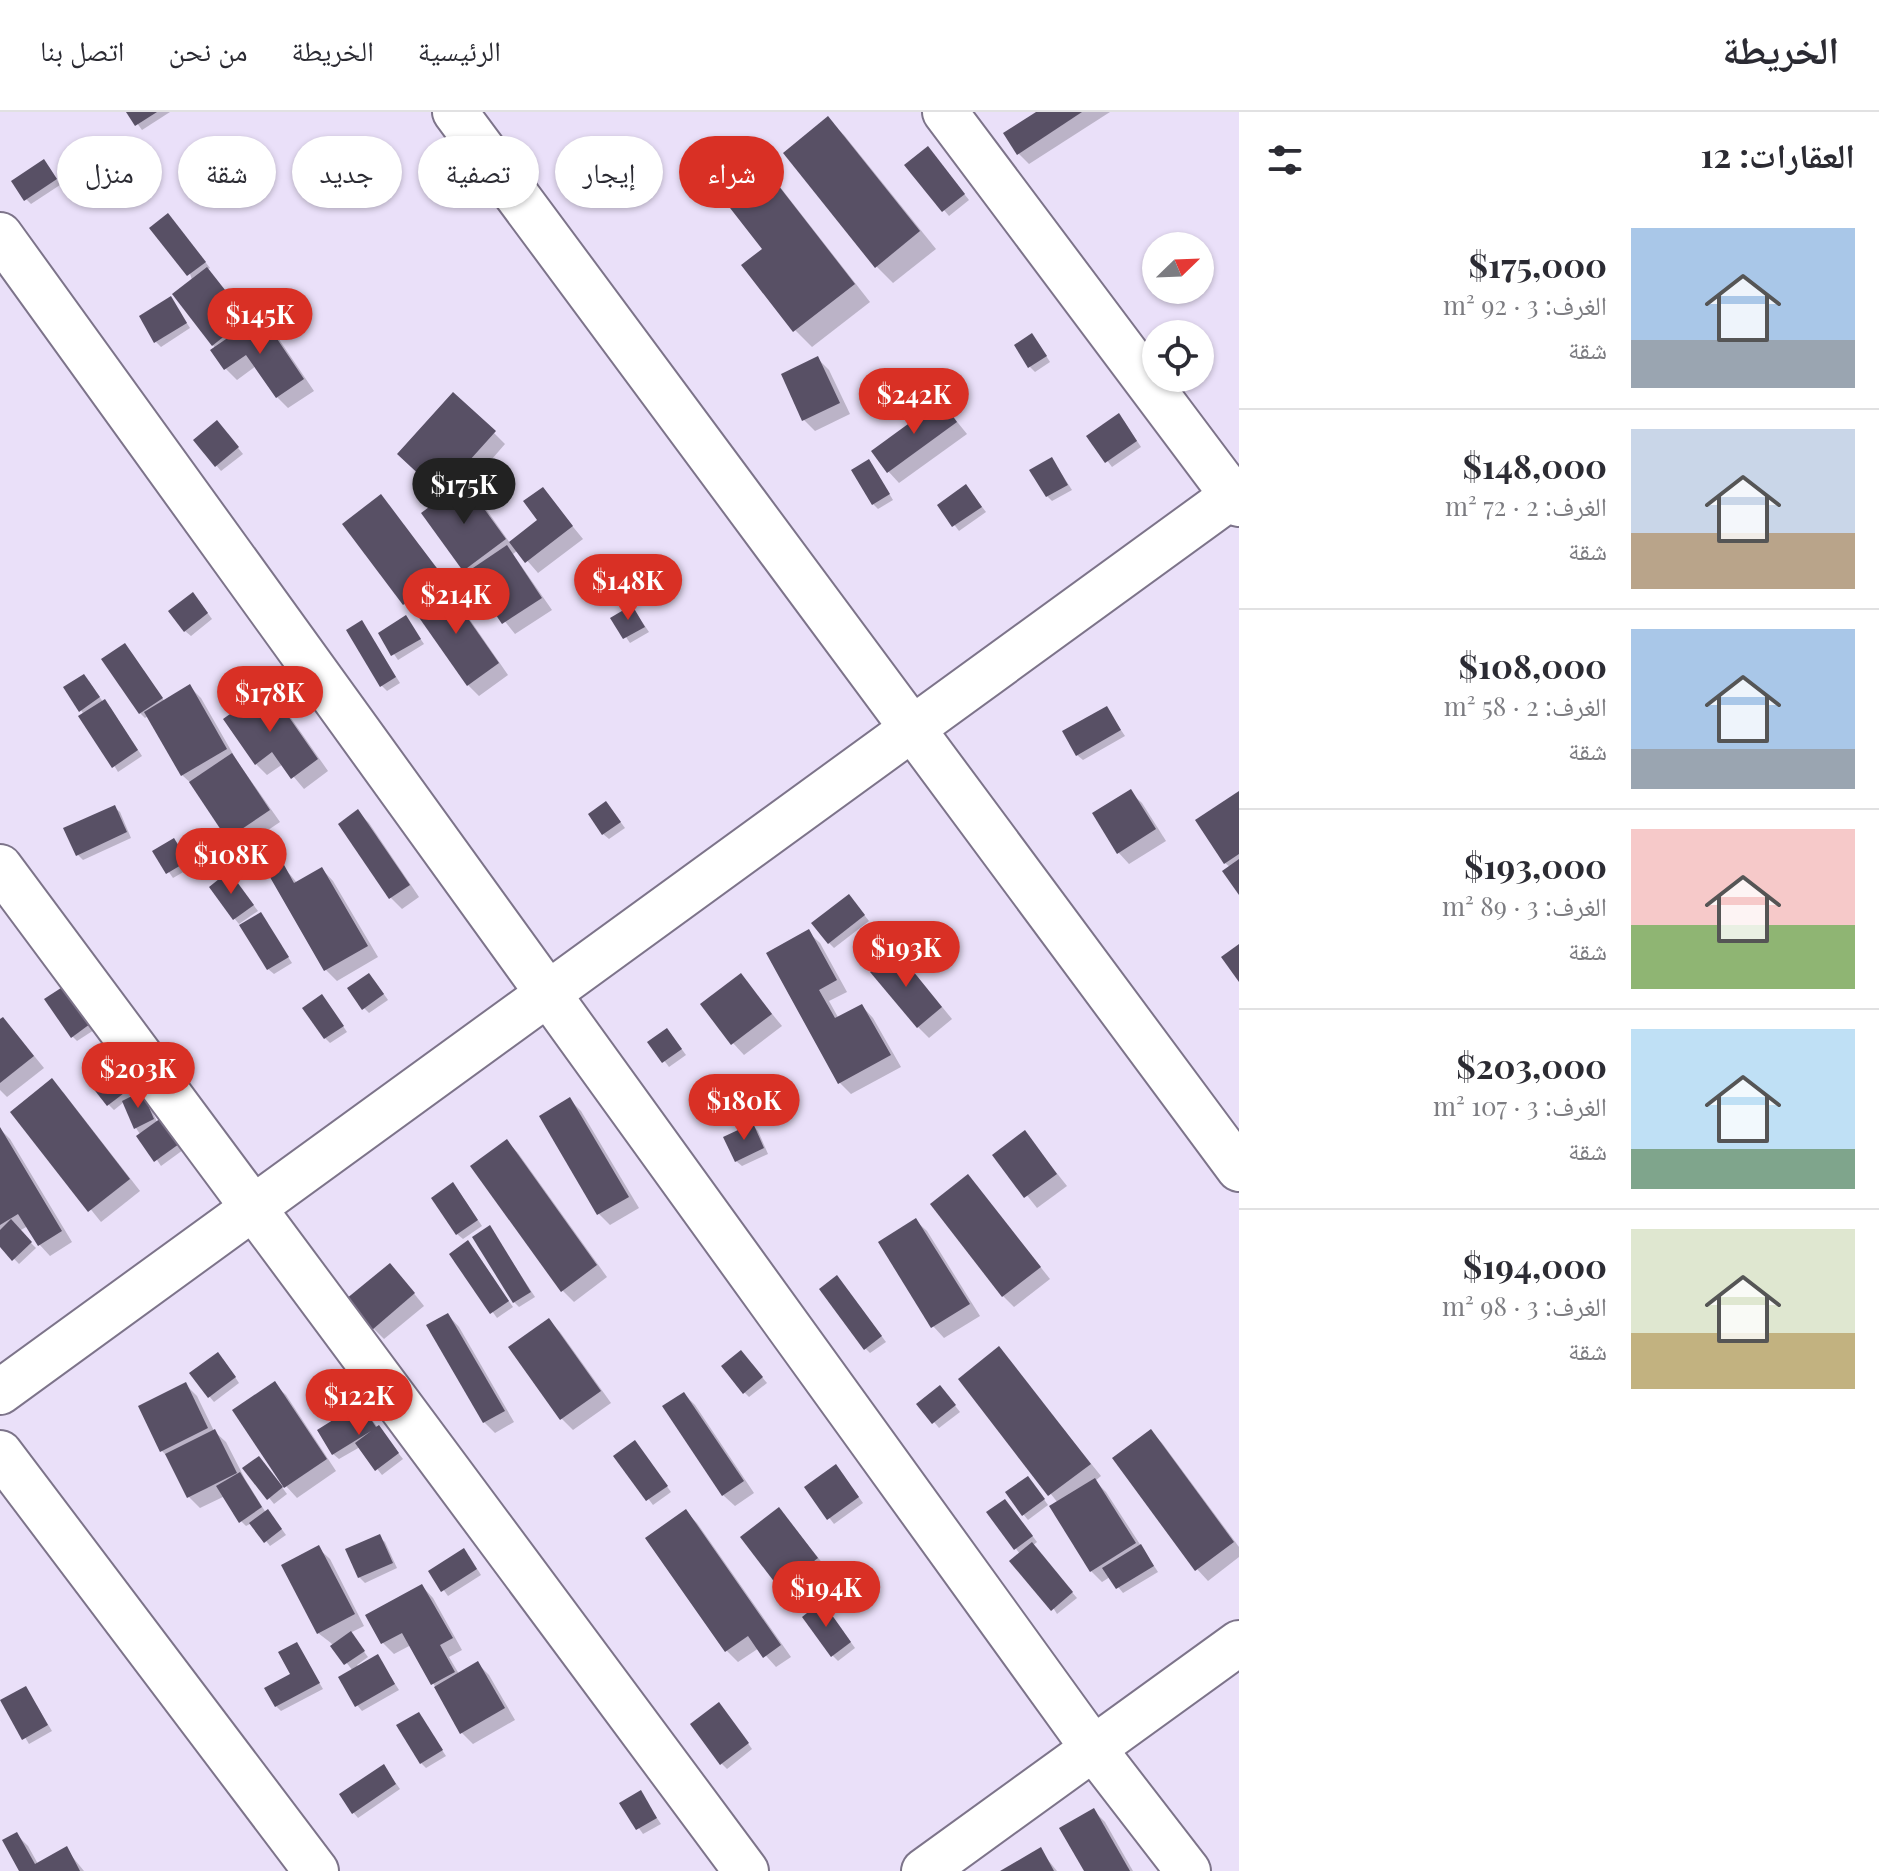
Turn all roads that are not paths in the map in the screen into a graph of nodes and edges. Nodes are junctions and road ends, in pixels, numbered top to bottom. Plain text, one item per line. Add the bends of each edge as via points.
1 (455, 112) edge
2 (945, 112) edge
3 (0, 235) edge
4 (1237, 497) edge
5 (912, 729) junction
6 (0, 867) edge
7 (547, 994) junction
8 (1239, 1169) edge
9 (252, 1209) junction
10 (0, 1392) edge
11 (0, 1453) edge
12 (1239, 1643) edge
13 (1093, 1748) junction
14 (316, 1871) edge
15 (746, 1871) edge
16 (924, 1871) edge
17 (1188, 1871) edge

1 - 5 street
2 - 4 street
3 - 7 street
4 - 5 street
5 - 7 street
5 - 8 street
6 - 9 street
7 - 9 street
7 - 13 street
9 - 10 street
9 - 15 street
11 - 14 street
12 - 13 street
13 - 16 street
13 - 17 street

